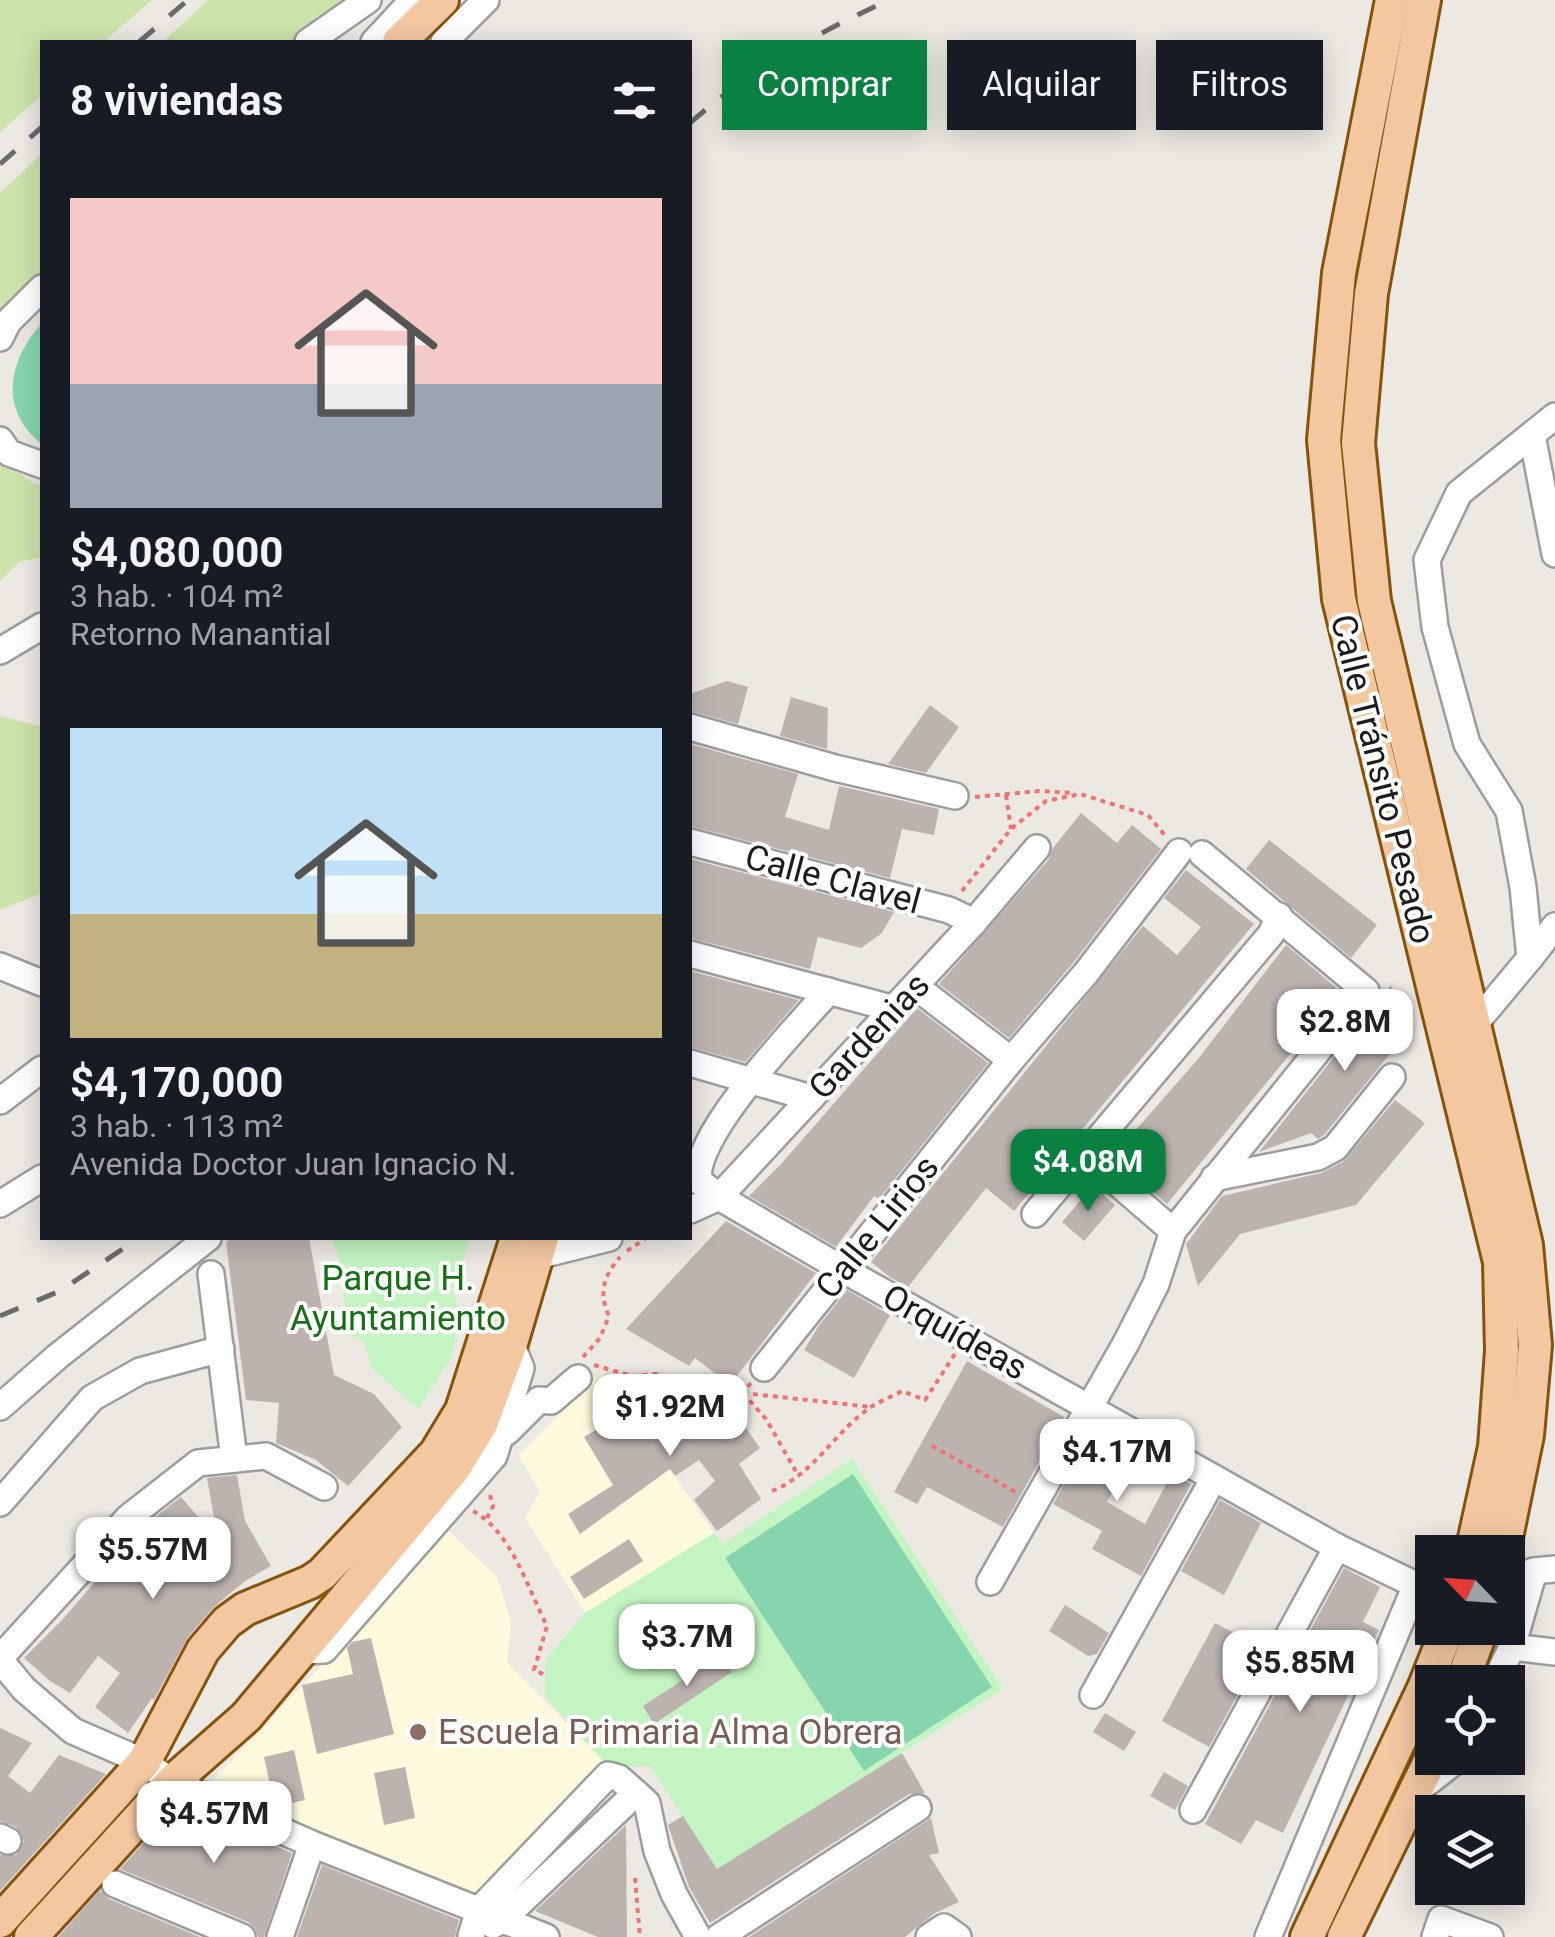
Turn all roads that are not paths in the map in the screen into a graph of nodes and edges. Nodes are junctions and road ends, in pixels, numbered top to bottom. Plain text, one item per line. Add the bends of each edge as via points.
1 (368, 0) edge
2 (413, 0) edge
3 (442, 0) edge
4 (459, 0) edge
5 (486, 0) edge
6 (1392, 0) edge
7 (1424, 0) edge
8 (311, 40) edge
9 (376, 40) edge
10 (401, 40) edge
11 (419, 40) edge
12 (446, 40) edge
13 (40, 290) edge
14 (0, 338) edge
15 (1555, 416) edge
16 (1532, 434) junction
17 (0, 440) edge
18 (40, 464) edge
19 (1555, 554) edge
20 (40, 627) edge
21 (0, 651) edge
22 (692, 728) edge
23 (954, 796) road end
24 (692, 843) edge
25 (1036, 848) dead end
26 (1279, 916) junction
27 (974, 922) junction
28 (1555, 926) edge
29 (692, 955) edge
30 (1530, 958) junction
31 (0, 966) edge
32 (40, 982) edge
33 (915, 986) junction
34 (830, 991) junction
35 (891, 1008) junction
36 (1474, 1025) junction
37 (1011, 1060) junction
38 (692, 1064) edge
39 (40, 1071) edge
40 (1392, 1077) dead end
41 (748, 1080) junction
42 (811, 1098) junction
43 (0, 1101) edge
44 (1085, 1156) junction
45 (1214, 1178) junction
46 (40, 1179) edge
47 (719, 1197) junction
48 (0, 1204) edge
49 (692, 1209) edge
50 (1035, 1214) dead end
51 (1173, 1231) junction
52 (205, 1240) edge
53 (598, 1241) edge
54 (532, 1244) edge
55 (842, 1269) junction
56 (211, 1274) dead end
57 (221, 1350) junction
58 (764, 1368) road end
59 (579, 1370) road end
60 (1088, 1406) junction
61 (0, 1407) edge
62 (482, 1423) junction
63 (234, 1459) junction
64 (1214, 1478) junction
65 (324, 1487) dead end
66 (0, 1503) edge
67 (1476, 1535) edge
68 (1506, 1535) edge
69 (1337, 1547) junction
70 (1544, 1570) edge
71 (1415, 1581) edge
72 (990, 1582) dead end
73 (1415, 1605) edge
74 (1440, 1645) edge
75 (1512, 1647) junction
76 (300, 1650) junction
77 (1555, 1652) edge
78 (0, 1659) edge
79 (1503, 1665) edge
80 (1094, 1695) dead end
81 (144, 1762) junction
82 (1424, 1775) edge
83 (1437, 1775) edge
84 (172, 1782) junction
85 (1417, 1791) junction
86 (636, 1793) junction
87 (918, 1808) dead end
88 (1193, 1810) dead end
89 (312, 1844) junction
90 (115, 1884) dead end
91 (491, 1915) junction
92 (0, 1921) edge
93 (1438, 1928) edge
94 (470, 1936) edge
95 (32, 1937) edge
96 (242, 1937) edge
97 (280, 1937) edge
98 (546, 1937) edge
99 (698, 1937) edge
100 (719, 1937) edge
101 (1268, 1937) edge
102 (1308, 1937) edge
103 (1344, 1937) edge
104 (1490, 1937) edge

1 - 8 street
2 - 9 street
3 - 10 main road
4 - 11 main road
5 - 12 street
6 - 67 main road, Calle Tránsito Pesado via 1339,273 1324,440 1339,599 1500,1262 1495,1446
7 - 36 main road, Calle Tránsito Pesado via 1371,294 1358,443 1374,601
13 - 14 street
15 - 16 street
16 - 19 street
16 - 30 street via 1459,493 1427,560 1435,627 1466,744 1510,811
17 - 18 street via 9,452
20 - 21 street
22 - 23 street
24 - 27 street, Calle Clavel
25 - 27 street, Gardenias
26 - 37 street, Calle Lirios via 1190,853
26 - 44 street via 1271,934
26 - 45 street via 1366,991
27 - 33 street, Gardenias
28 - 30 street
29 - 34 street
30 - 36 street
31 - 32 street
33 - 35 street, Gardenias
33 - 37 street
34 - 35 street
34 - 41 street
35 - 42 street, Gardenias
36 - 68 main road, Calle Tránsito Pesado via 1526,1245 1535,1346 1527,1434
37 - 55 street, Calle Lirios
38 - 41 street
39 - 43 street
40 - 45 street via 1334,1148
41 - 42 street
41 - 47 street via 700,1161 700,1181
42 - 47 street, Gardenias
44 - 50 street
44 - 51 street
45 - 51 street
46 - 48 street
47 - 49 street, Gardenias
47 - 55 street, Orquídeas
51 - 60 street via 1156,1284
52 - 61 street
53 - 54 street
54 - 62 main road
54 - 62 main road via 511,1343
55 - 58 street, Calle Lirios
55 - 60 street, Orquídeas
56 - 57 street
57 - 63 street
57 - 66 street via 140,1371 92,1398
59 - 62 street via 551,1401
60 - 64 street, Orquídeas
60 - 72 street
62 - 76 main road via 455,1467
62 - 76 street via 494,1456 324,1650
62 - 81 main road via 436,1453 322,1574 226,1622
63 - 65 street via 266,1456
63 - 78 street via 198,1462 128,1517
64 - 69 street, Orquídeas
64 - 80 street
69 - 71 street, Orquídeas
69 - 88 street
70 - 75 street
73 - 101 street
74 - 102 main road
75 - 77 street
75 - 79 street
76 - 84 main road via 246,1717
78 - 81 street via 73,1731
81 - 84 street
81 - 92 main road
82 - 85 main road
83 - 85 street
84 - 89 street
84 - 95 main road
85 - 103 main road
86 - 91 street
86 - 91 street via 608,1775
86 - 99 street via 647,1803 656,1851
87 - 100 street
89 - 91 street
89 - 97 street
90 - 96 street
91 - 94 street
91 - 98 street
93 - 104 street

